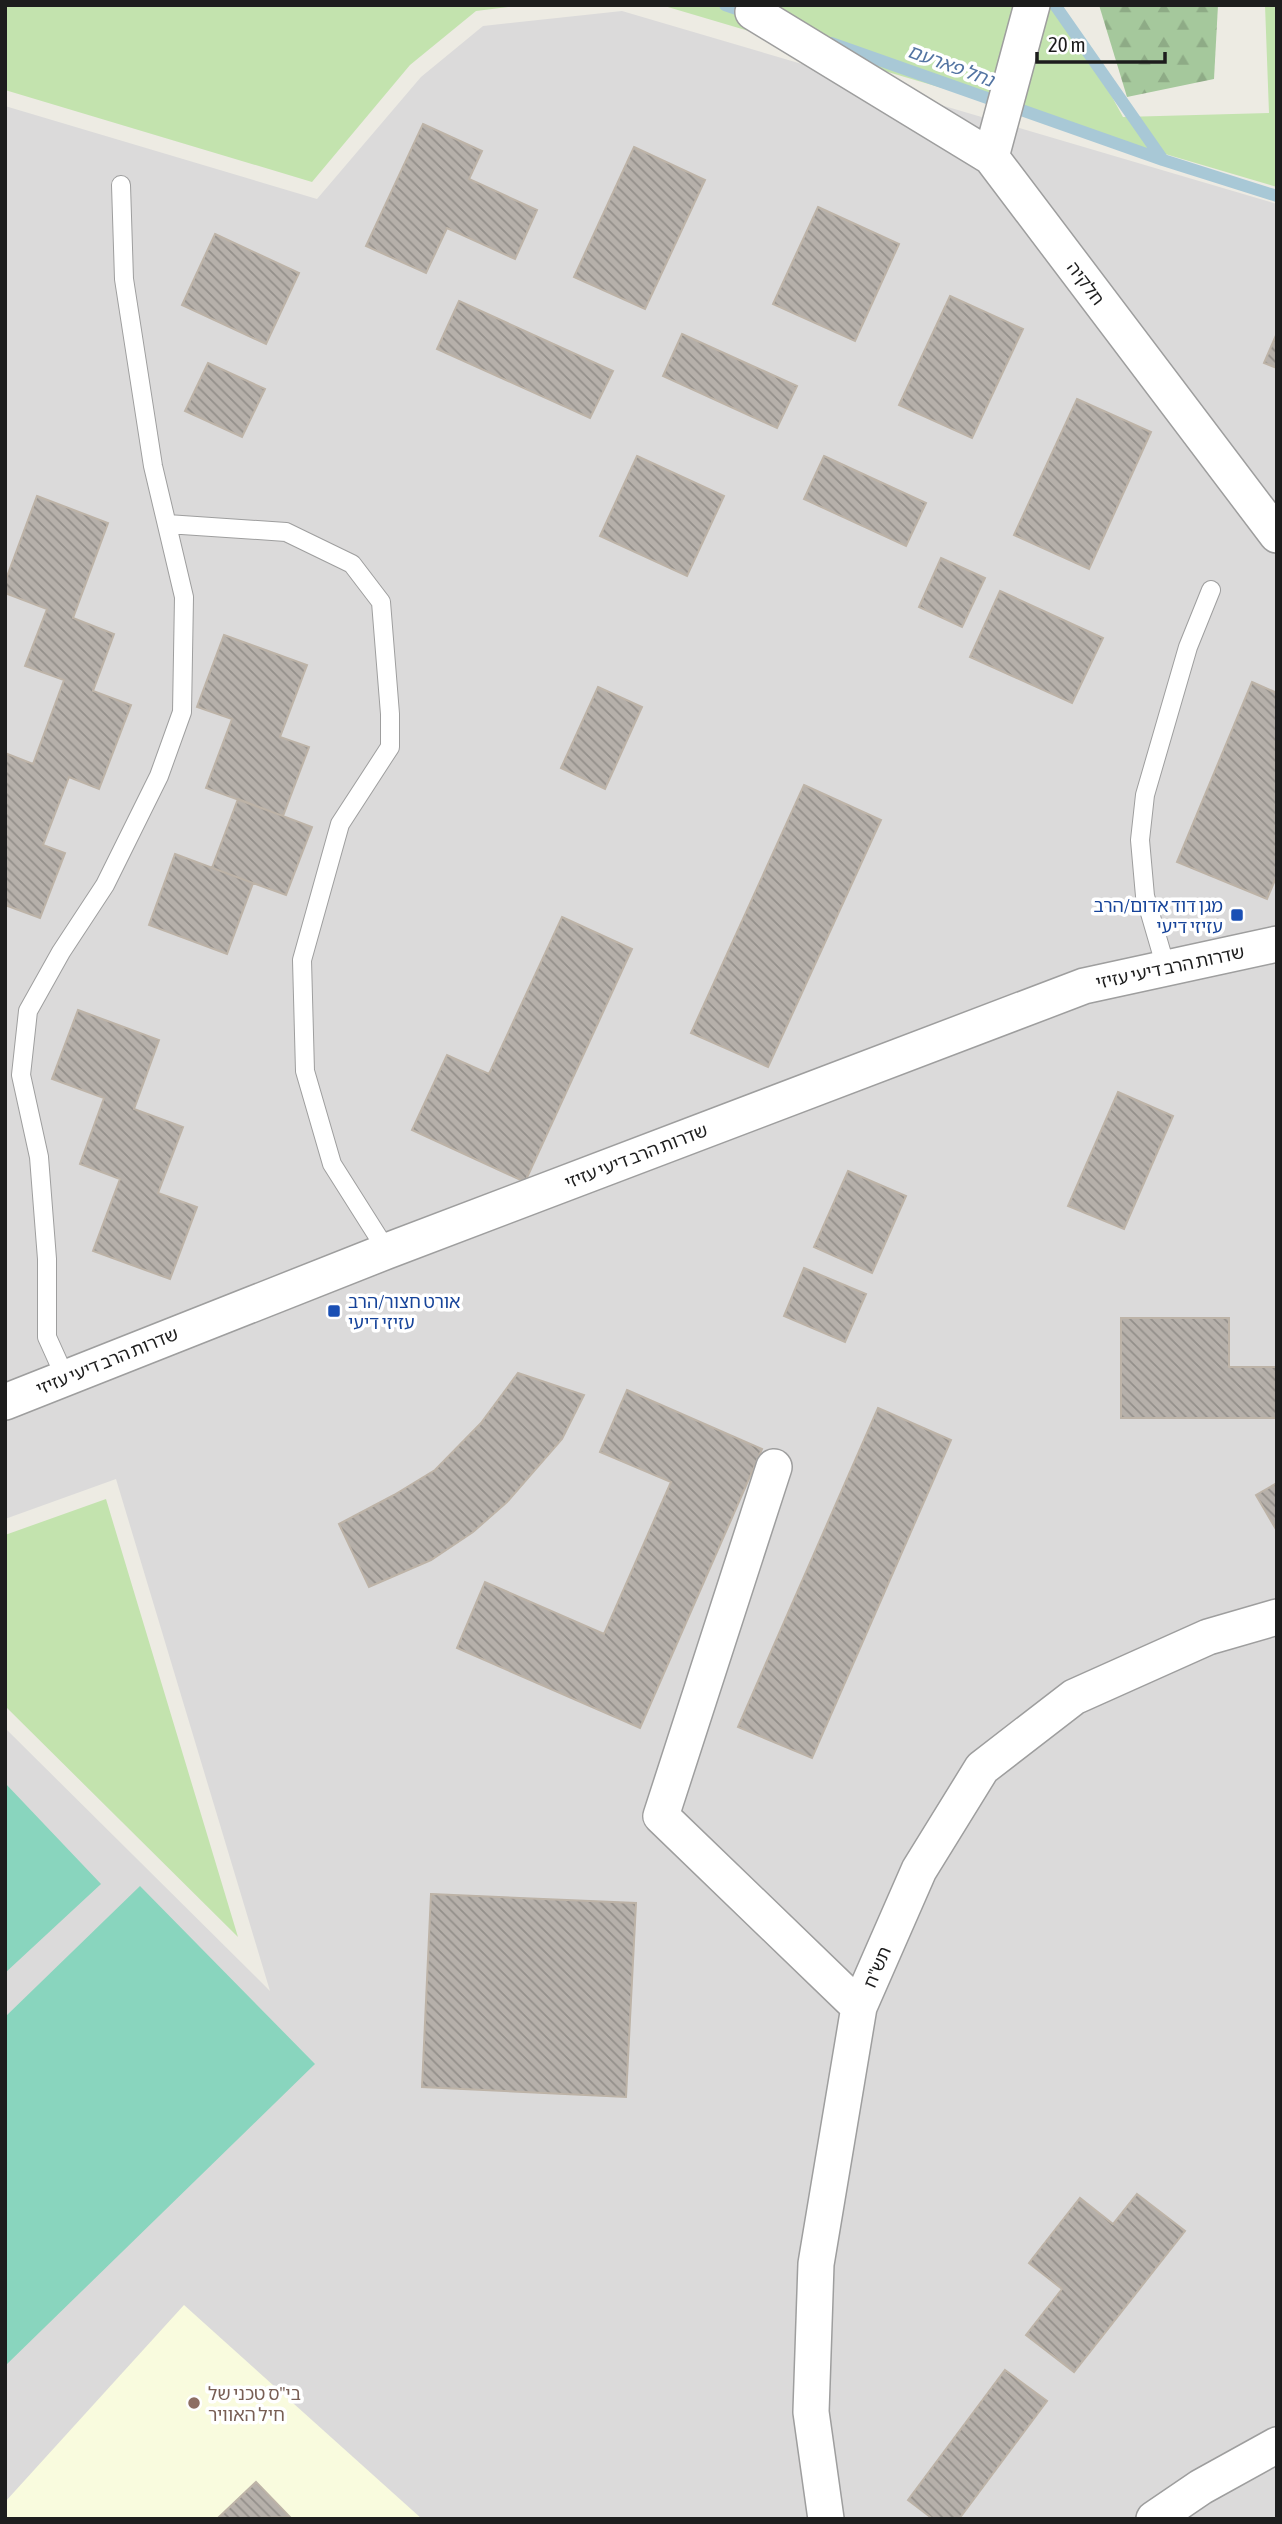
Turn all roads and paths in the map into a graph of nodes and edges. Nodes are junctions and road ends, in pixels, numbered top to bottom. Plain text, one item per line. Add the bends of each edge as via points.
1 (1032, 5) edge
2 (753, 12) dead end
3 (991, 158) junction
4 (121, 185) dead end
5 (167, 524) junction
6 (1277, 535) edge
7 (1211, 590) dead end
8 (1277, 944) edge
9 (1166, 968) junction
10 (387, 1251) junction
11 (65, 1377) junction
12 (5, 1402) edge
13 (774, 1467) dead end
14 (1277, 1617) edge
15 (859, 2007) junction
16 (1277, 2445) edge
17 (826, 2519) edge
18 (1154, 2519) edge

1 - 3 street
2 - 3 street
3 - 6 street, חלקיה
4 - 5 lane via 124,279 153,466
5 - 10 lane via 286,532 352,564 381,603 390,747 340,824 302,960 305,1071 332,1164
5 - 11 lane via 184,597 182,712 159,776 105,885 28,1011 21,1075 39,1157 47,1337
7 - 9 lane via 1188,647 1145,795 1140,840 1145,896
8 - 9 street, שדרות הרב דיעי עזיזי
9 - 10 street, שדרות הרב דיעי עזיזי via 1084,986
10 - 11 street, שדרות הרב דיעי עזיזי
11 - 12 street, שדרות הרב דיעי עזיזי
13 - 15 street via 661,1816
14 - 15 street, תש"ח via 1208,1637 1074,1697 982,1769 919,1870
15 - 17 street, תש"ח via 816,2264 811,2412
16 - 18 street

